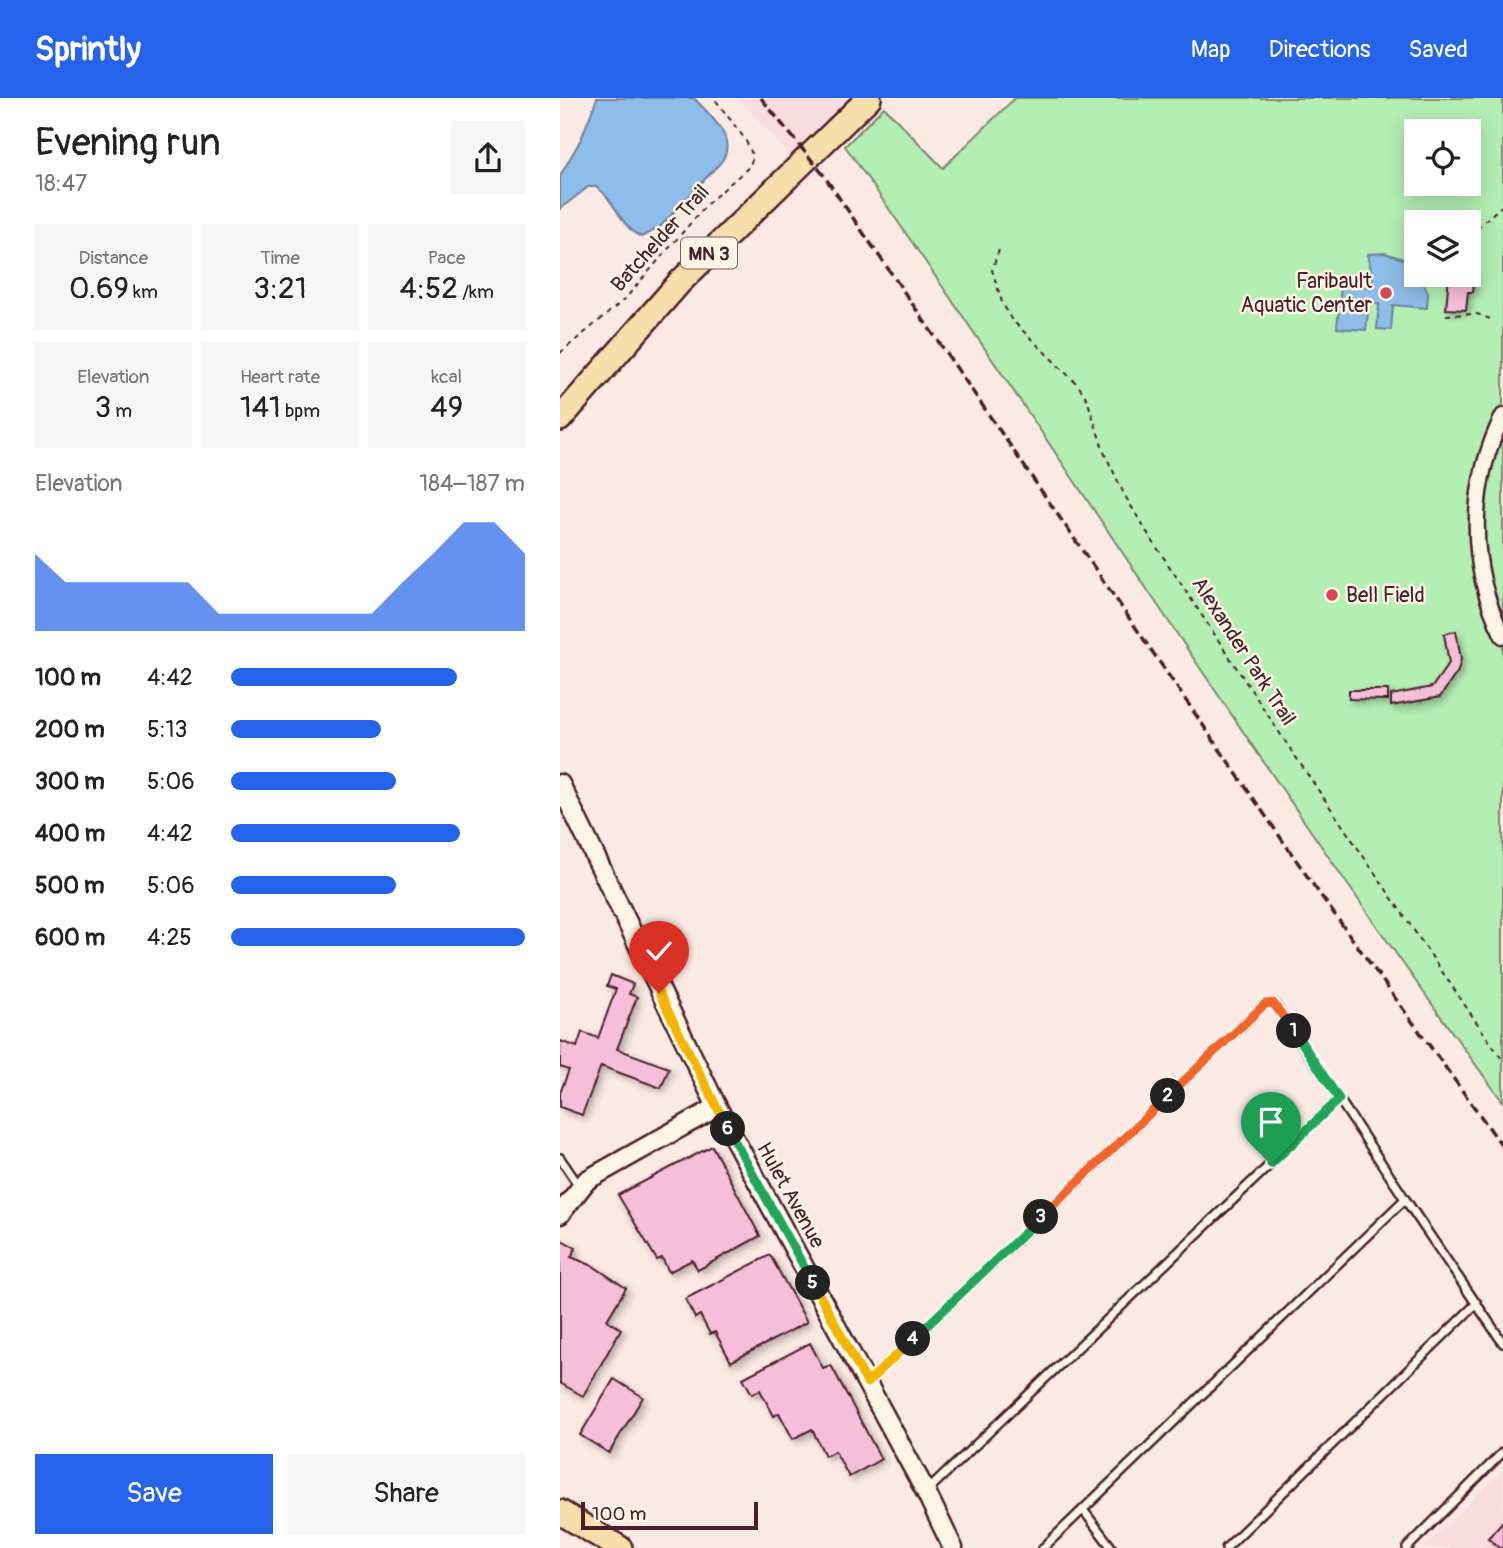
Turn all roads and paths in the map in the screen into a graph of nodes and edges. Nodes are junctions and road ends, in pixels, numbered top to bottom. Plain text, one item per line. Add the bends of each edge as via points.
1 (713, 98) edge
2 (869, 98) edge
3 (1503, 208) edge
4 (1481, 224) edge
5 (999, 250) dead end
6 (1446, 315) dead end
7 (1493, 320) dead end
8 (560, 353) edge
9 (1503, 416) edge
10 (560, 419) edge
11 (1503, 636) edge
12 (560, 783) edge
13 (1503, 1061) edge
14 (1339, 1099) junction
15 (716, 1107) junction
16 (560, 1158) edge
17 (579, 1187) junction
18 (1405, 1199) junction
19 (560, 1214) edge
20 (1477, 1303) junction
21 (1503, 1343) edge
22 (867, 1383) junction
23 (1503, 1452) edge
24 (926, 1492) junction
25 (1084, 1511) junction
26 (560, 1512) edge
27 (560, 1525) edge
28 (609, 1548) edge
29 (620, 1548) edge
30 (953, 1548) edge
31 (1043, 1548) edge
32 (1112, 1548) edge
33 (1226, 1548) edge
34 (1407, 1548) edge

1 - 8 path, Batchelder Trail via 746,139 753,156 750,166 708,203 624,300
2 - 10 highway, MN 3 via 680,282
3 - 4 path
5 - 13 path, Alexander Park Trail via 992,270 1011,319 1078,385 1104,452 1148,534
6 - 7 path via 1477,314
9 - 11 street via 1484,464 1476,515 1485,593
12 - 15 street, Hulet Avenue
14 - 18 lane
14 - 22 lane via 1280,1010 1273,1003 1265,1004
14 - 24 lane
15 - 17 street
15 - 22 street, Hulet Avenue
16 - 17 lane
17 - 19 street
18 - 20 lane
18 - 25 lane
20 - 21 lane
20 - 33 lane
22 - 24 street, Hulet Avenue
23 - 34 lane
24 - 30 street, Hulet Avenue
25 - 31 lane
25 - 32 lane
26 - 29 highway
27 - 28 highway

